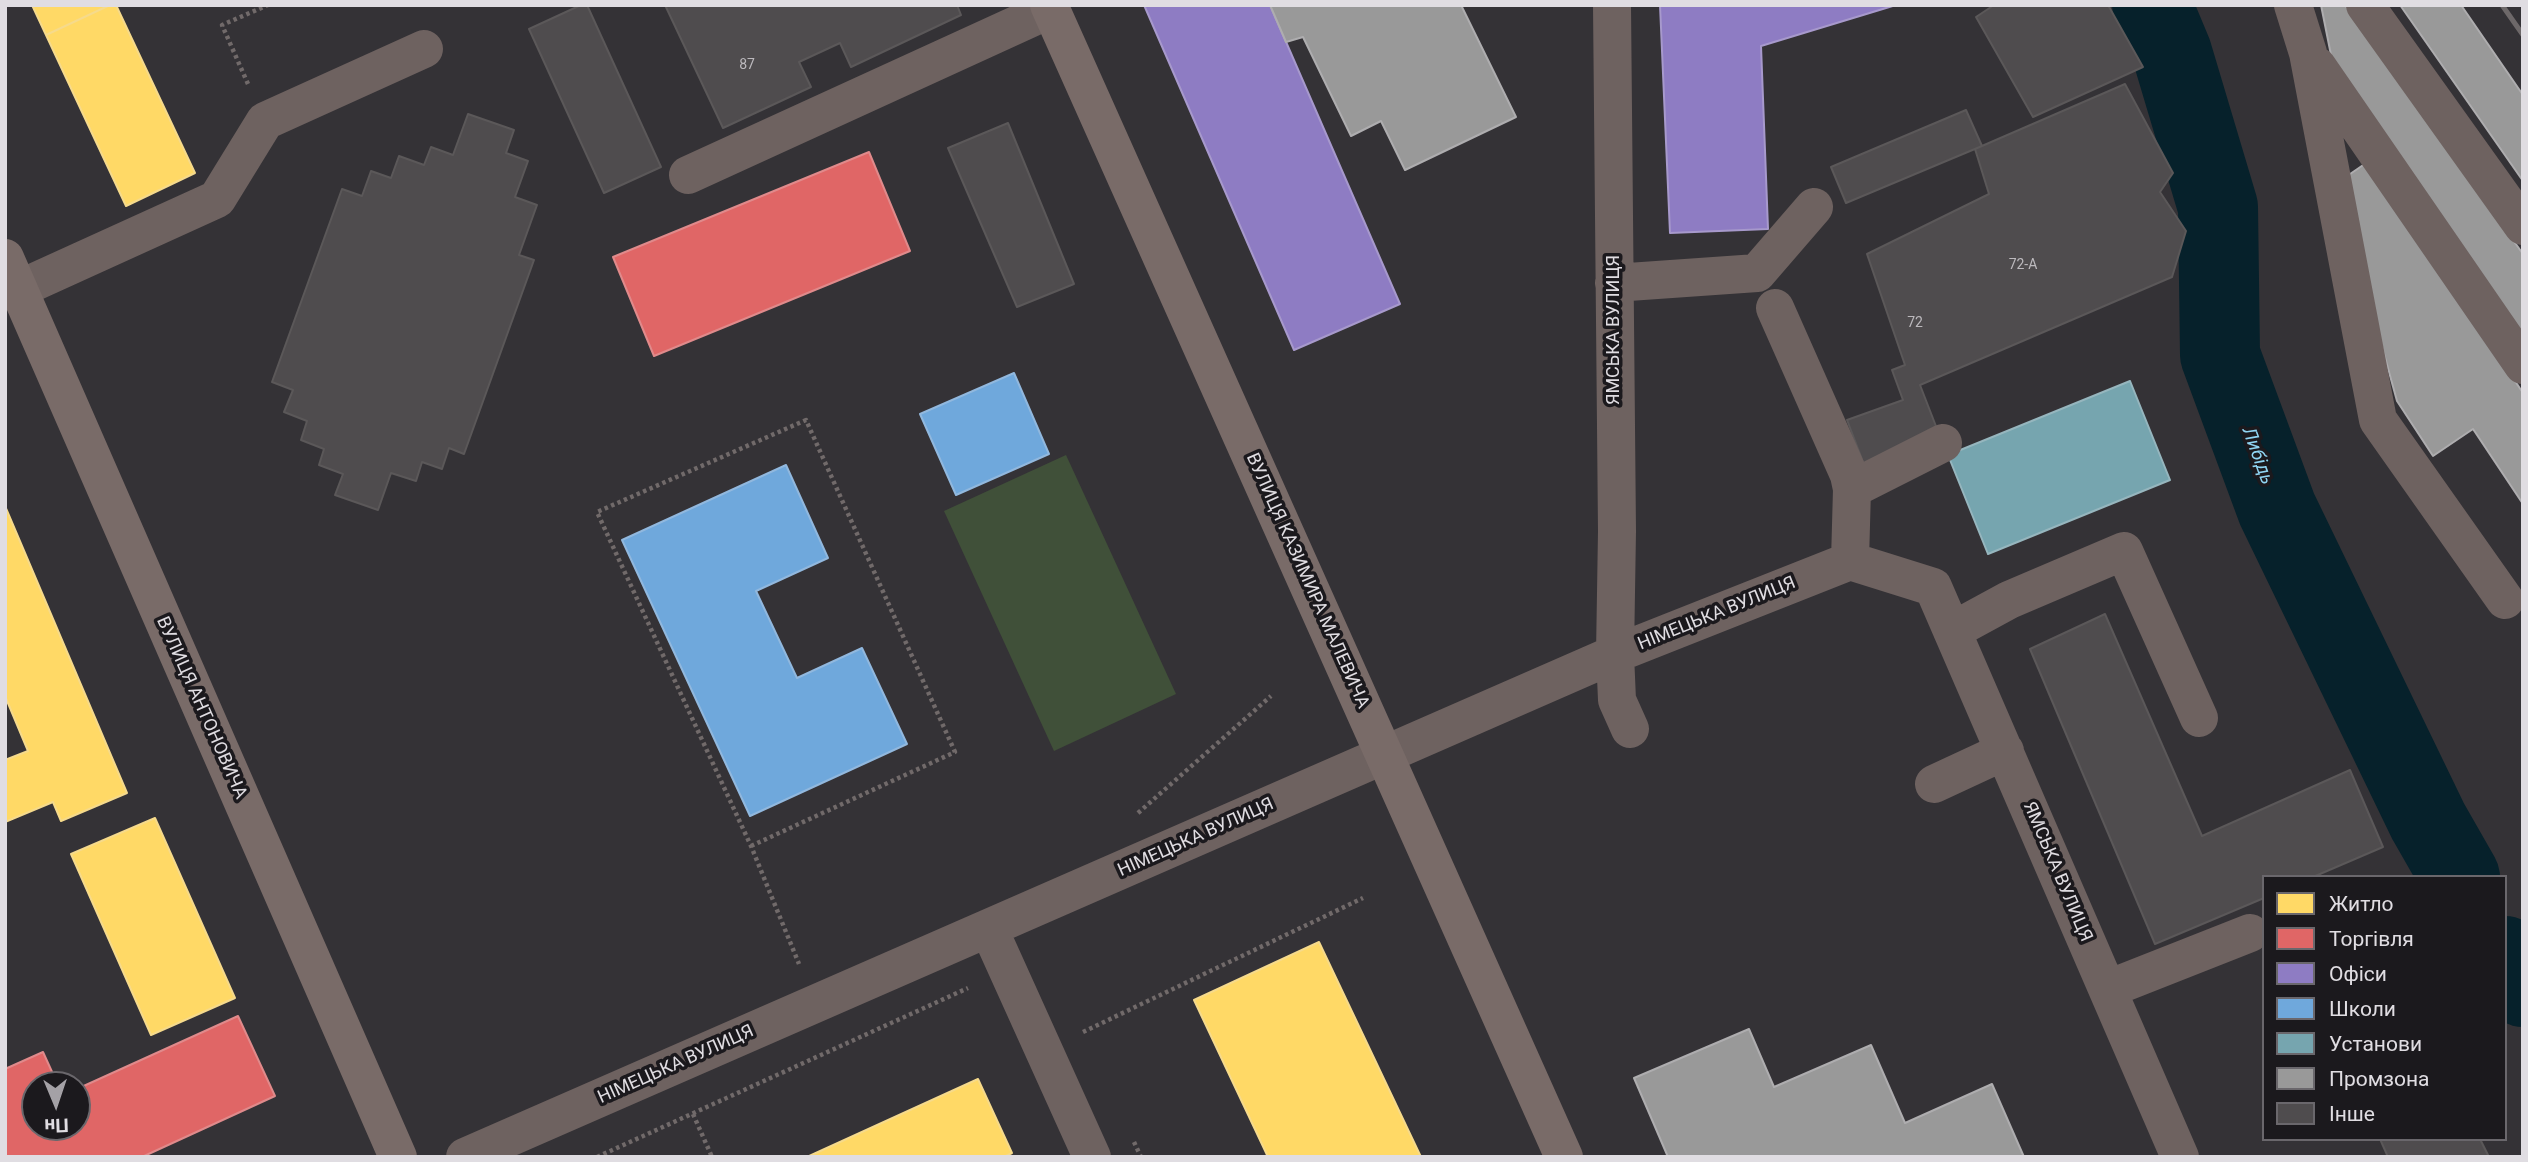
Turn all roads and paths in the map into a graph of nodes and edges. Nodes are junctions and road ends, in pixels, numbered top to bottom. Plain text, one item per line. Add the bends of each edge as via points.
1 (268, 5) edge
2 (1612, 5) edge
3 (2293, 5) edge
4 (2365, 5) edge
5 (1050, 7) edge
6 (424, 49) dead end
7 (2308, 53) junction
8 (265, 121) junction
9 (688, 175) dead end
10 (1814, 207) dead end
11 (2523, 226) edge
12 (12, 274) edge
13 (1614, 283) junction
14 (1775, 308) dead end
15 (2523, 365) edge
16 (1943, 443) dead end
17 (1852, 489) junction
18 (1850, 561) junction
19 (2505, 600) dead end
20 (1952, 631) junction
21 (1615, 654) junction
22 (1271, 696) dead end
23 (2199, 718) dead end
24 (1630, 729) dead end
25 (2004, 751) junction
26 (1385, 756) junction
27 (1934, 784) dead end
28 (1133, 818) dead end
29 (751, 846) junction
30 (1363, 898) dead end
31 (989, 929) junction
32 (2250, 933) dead end
33 (1007, 970) junction
34 (2108, 989) junction
35 (816, 1004) junction
36 (1083, 1032) dead end
37 (694, 1114) junction
38 (398, 1157) edge
39 (465, 1157) edge
40 (597, 1157) edge
41 (712, 1157) edge
42 (1092, 1157) edge
43 (1564, 1157) edge
44 (2180, 1157) edge

1 - 8 path via 222,25
2 - 13 street, ЯМСЬКА ВУЛИЦЯ
3 - 7 street
4 - 11 street
5 - 9 street
5 - 26 main road, ВУЛИЦЯ КАЗИМИРА МАЛЕВИЧА
6 - 8 street
7 - 15 street
7 - 19 street via 2378,420
8 - 12 street via 217,199
10 - 13 street via 1757,273
12 - 38 main road, ВУЛИЦЯ АНТОНОВИЧА
13 - 21 street, ЯМСЬКА ВУЛИЦЯ
14 - 17 street
16 - 17 street
17 - 18 street
18 - 20 street, ЯМСЬКА ВУЛИЦЯ via 1933,587
18 - 21 street, НІМЕЦЬКА ВУЛИЦЯ
20 - 23 street via 2009,600 2124,551
20 - 25 street, ЯМСЬКА ВУЛИЦЯ
21 - 24 street, ЯМСЬКА ВУЛИЦЯ via 1617,700
21 - 26 street, НІМЕЦЬКА ВУЛИЦЯ
22 - 28 path
25 - 27 street
25 - 34 street, ЯМСЬКА ВУЛИЦЯ
26 - 31 street, НІМЕЦЬКА ВУЛИЦЯ
26 - 43 main road, ВУЛИЦЯ КАЗИМИРА МАЛЕВИЧА
29 - 29 path via 597,512 806,420 955,752
29 - 35 path
30 - 36 path
31 - 33 street
31 - 35 street, НІМЕЦЬКА ВУЛИЦЯ
32 - 34 street
33 - 37 path
33 - 42 street
34 - 44 street, ЯМСЬКА ВУЛИЦЯ
35 - 39 street, НІМЕЦЬКА ВУЛИЦЯ
37 - 40 path
37 - 41 path

